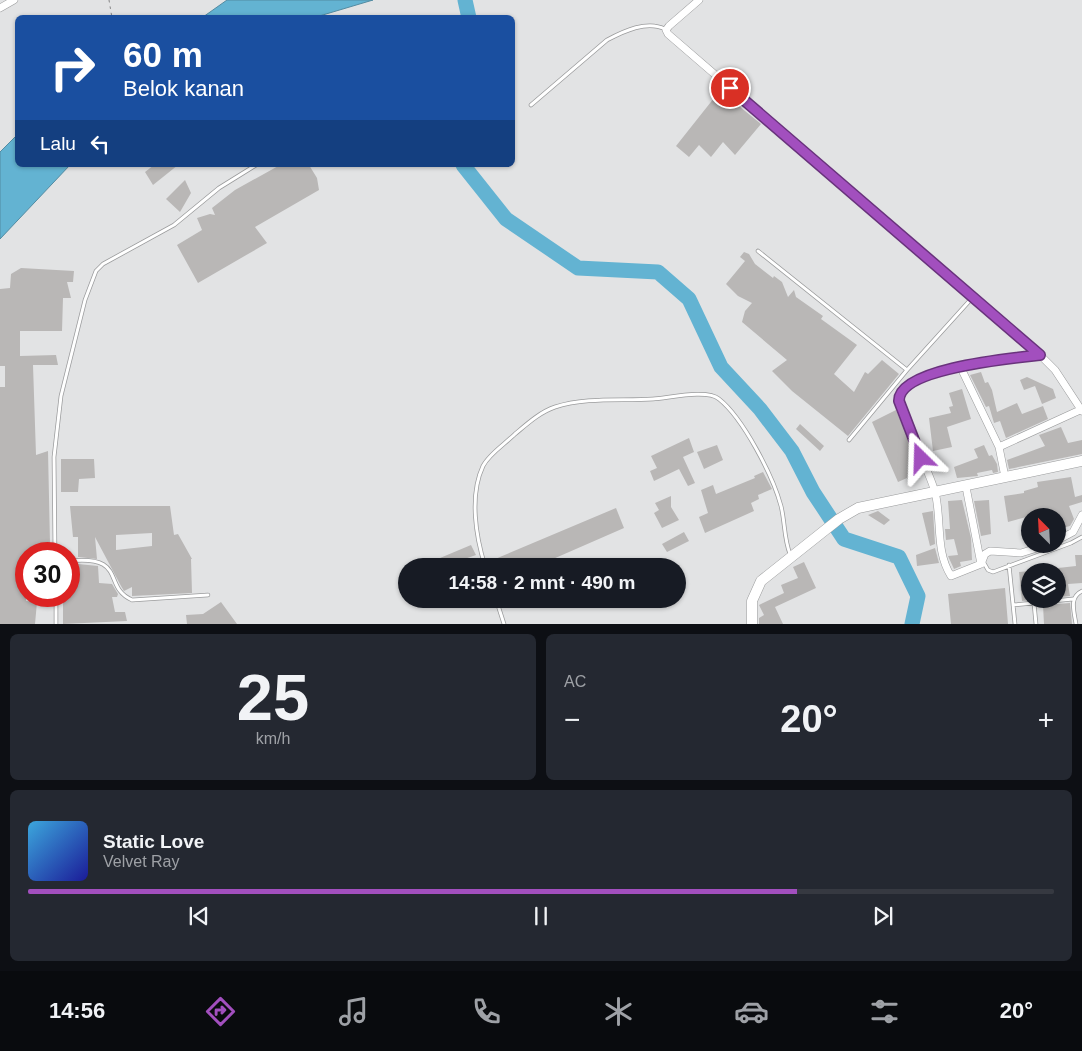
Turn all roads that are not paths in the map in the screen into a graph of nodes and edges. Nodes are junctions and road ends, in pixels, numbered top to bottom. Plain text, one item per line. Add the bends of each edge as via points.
1 (14, 0) edge
2 (698, 0) edge
3 (0, 8) edge
4 (666, 30) junction
5 (531, 106) dead end
6 (253, 167) edge
7 (758, 251) dead end
8 (974, 297) junction
9 (1040, 355) junction
10 (960, 366) junction
11 (907, 370) junction
12 (1081, 411) edge
13 (849, 440) dead end
14 (999, 447) junction
15 (1082, 461) edge
16 (1005, 477) junction
17 (966, 487) junction
18 (935, 493) junction
19 (1082, 515) edge
20 (1066, 536) edge
21 (1082, 537) edge
22 (56, 542) edge
23 (1021, 553) edge
24 (792, 557) junction
25 (483, 558) edge
26 (80, 561) edge
27 (982, 563) junction
28 (1009, 565) junction
29 (1082, 591) edge
30 (208, 595) dead end
31 (1073, 599) junction
32 (1066, 600) edge
33 (1021, 604) edge
34 (1013, 605) junction
35 (56, 607) edge
36 (499, 608) edge
37 (1034, 608) edge
38 (56, 624) edge
39 (504, 624) edge
40 (752, 624) edge
41 (1015, 624) edge
42 (1036, 624) edge
43 (1076, 624) edge

1 - 3 street
2 - 4 street
4 - 5 lane via 654,25 646,26 607,40
4 - 8 street
6 - 22 lane via 219,188 174,225 96,271 85,300 56,427
7 - 11 lane
8 - 9 street
8 - 11 lane
9 - 10 street
9 - 12 street via 1055,370
10 - 14 street
10 - 18 street via 910,383 899,395 900,406
11 - 13 lane
12 - 14 street
14 - 16 street
15 - 16 street
16 - 17 street
17 - 18 street
17 - 27 street
18 - 24 street via 863,506 839,519
18 - 27 street via 938,532 950,576
19 - 20 street via 1074,532
21 - 28 lane
23 - 27 street via 990,551
24 - 25 lane via 781,504 768,472 727,407 711,394 699,394 562,405 548,410 522,428 483,466 478,483 476,529
24 - 40 street via 757,588 752,601
26 - 30 lane via 104,564 124,594 132,600
27 - 28 lane via 991,572
28 - 34 lane
29 - 31 lane
31 - 32 lane
31 - 43 lane
33 - 34 lane
34 - 41 lane
35 - 38 lane
36 - 39 lane
37 - 42 lane

